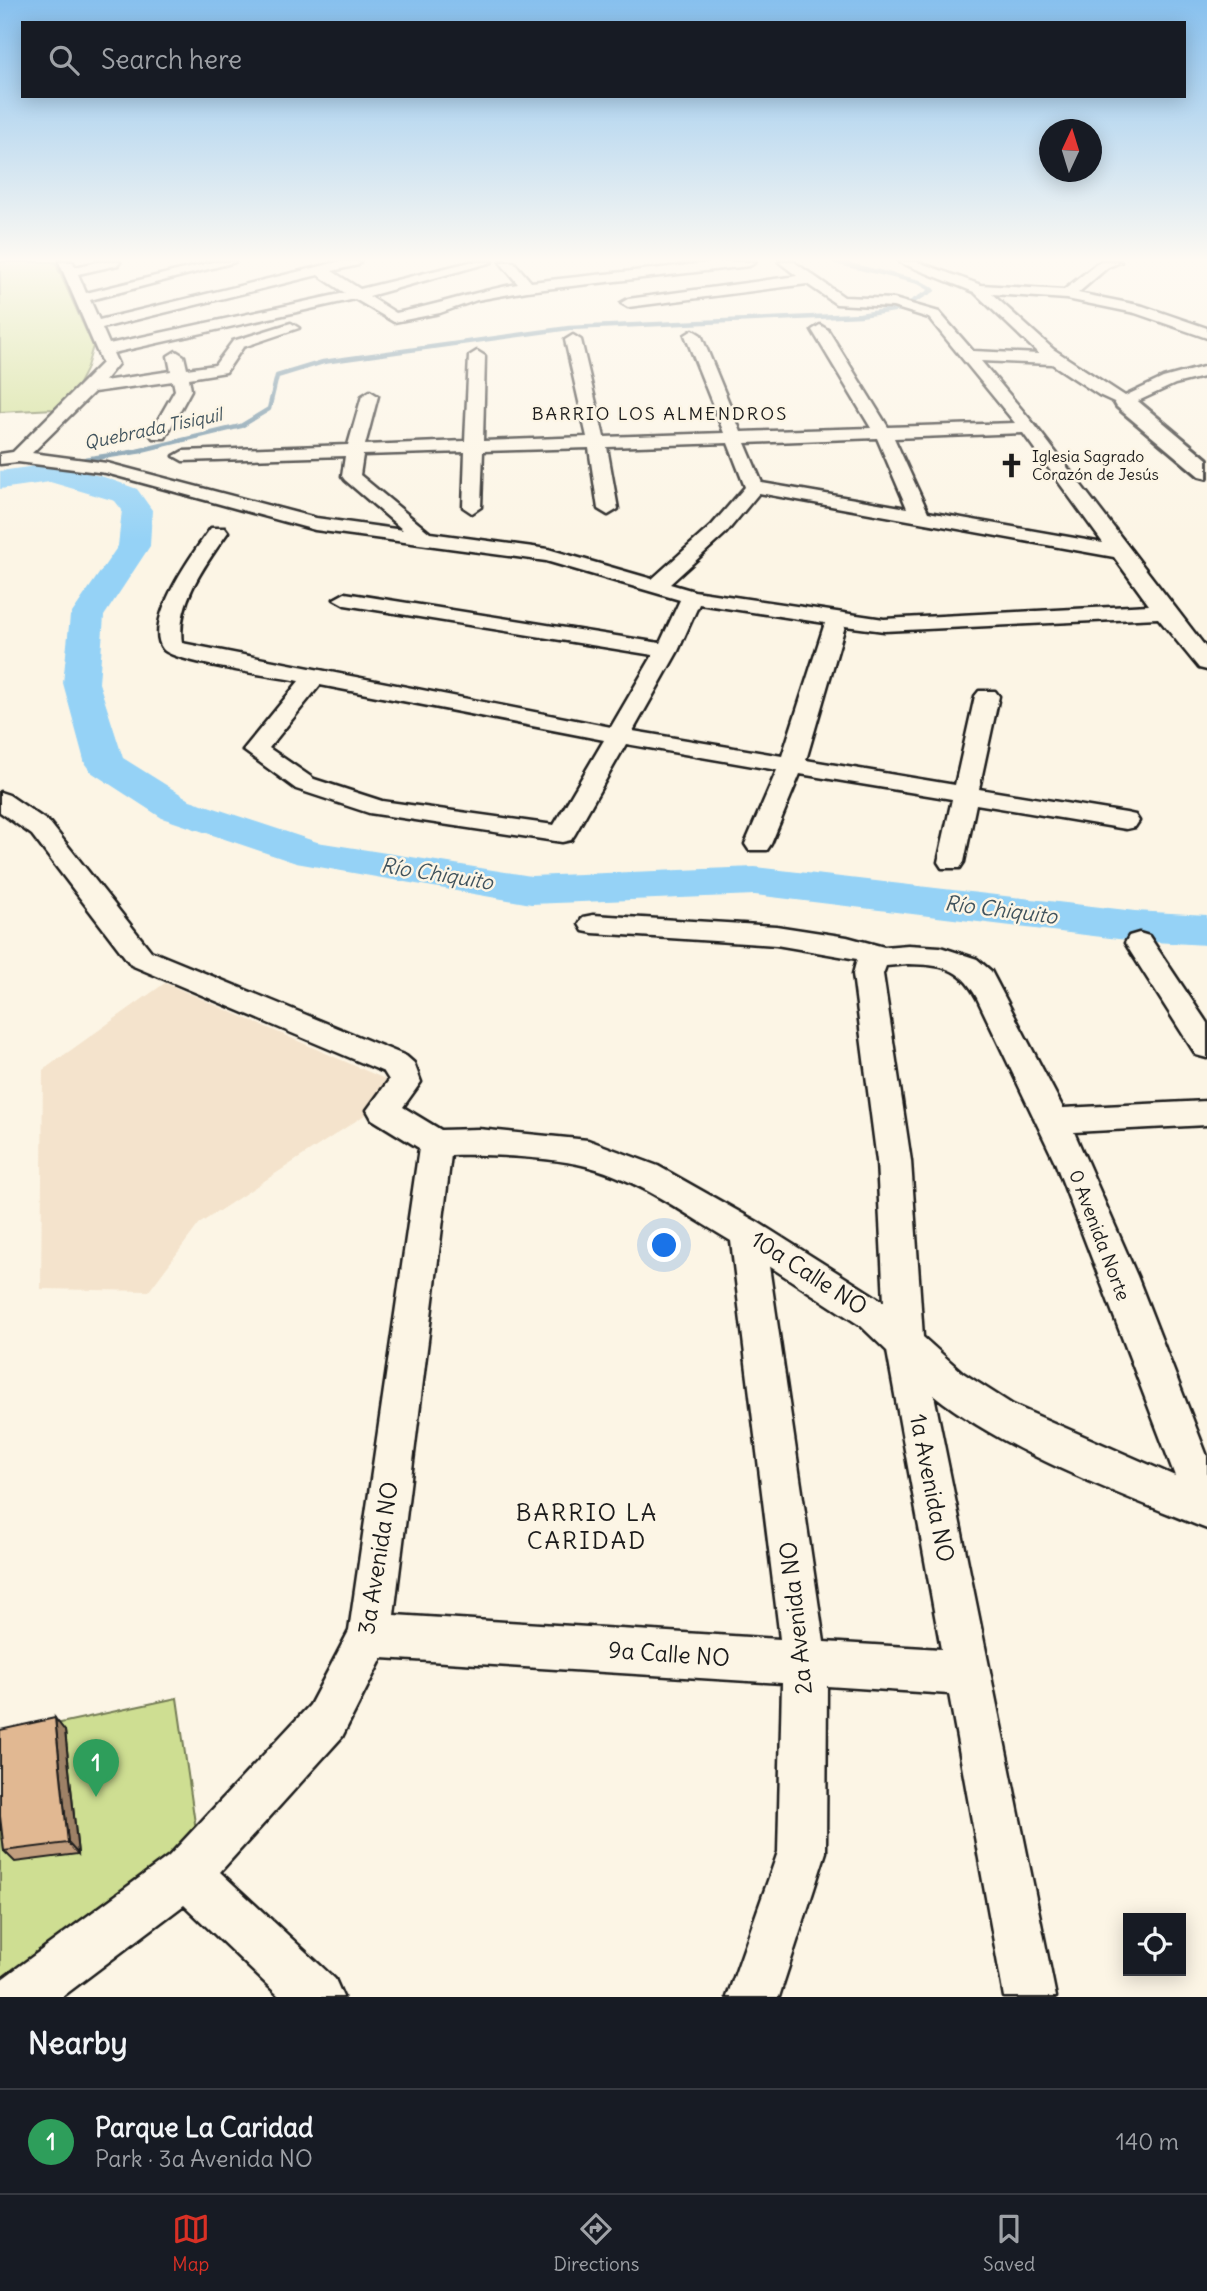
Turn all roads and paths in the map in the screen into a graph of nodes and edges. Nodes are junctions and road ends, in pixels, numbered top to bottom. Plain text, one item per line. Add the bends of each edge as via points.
1 (106, 355) edge
2 (176, 355) edge
3 (230, 355) edge
4 (577, 355) edge
5 (701, 355) edge
6 (835, 355) edge
7 (1051, 355) edge
8 (477, 356) dead end
9 (971, 356) joint
10 (1056, 359) junction
11 (1207, 371) edge
12 (182, 374) junction
13 (89, 388) junction
14 (370, 397) dead end
15 (1125, 402) junction
16 (1028, 428) junction
17 (883, 433) junction
18 (159, 434) dead end
19 (737, 439) junction
20 (597, 442) junction
21 (477, 446) junction
22 (355, 450) junction
23 (183, 456) dead end
24 (9, 458) edge
25 (1207, 471) edge
26 (754, 487) junction
27 (472, 507) dead end
28 (608, 509) dead end
29 (920, 516) junction
30 (218, 532) dead end
31 (422, 536) junction
32 (1120, 552) junction
33 (655, 587) junction
34 (692, 597) junction
35 (345, 599) dead end
36 (1164, 611) junction
37 (836, 618) junction
38 (667, 651) junction
39 (1207, 663) edge
40 (315, 677) junction
41 (987, 696) dead end
42 (620, 736) junction
43 (792, 764) junction
44 (965, 796) junction
45 (0, 800) edge
46 (1126, 821) dead end
47 (758, 844) dead end
48 (951, 862) dead end
49 (593, 924) dead end
50 (1139, 943) dead end
51 (874, 965) junction
52 (1207, 1047) edge
53 (1207, 1113) edge
54 (1055, 1121) junction
55 (436, 1143) junction
56 (747, 1233) junction
57 (905, 1346) junction
58 (1207, 1508) edge
59 (370, 1635) junction
60 (805, 1663) junction
61 (968, 1673) junction
62 (186, 1873) junction
63 (20, 1997) edge
64 (317, 1997) edge
65 (754, 1997) edge
66 (1030, 1997) edge

1 - 13 street via 110,364
2 - 12 street
3 - 12 street via 220,369
4 - 20 street
5 - 19 street
6 - 17 street
7 - 10 street
8 - 21 street
9 - 10 street
9 - 16 street
10 - 15 street
11 - 15 street via 1169,381
12 - 13 street
12 - 18 street via 183,390
13 - 24 street
14 - 22 street
15 - 25 street
16 - 17 street
16 - 32 street
17 - 19 street
17 - 29 street
19 - 20 street
19 - 26 street
20 - 21 street
20 - 28 street
21 - 22 street
21 - 27 street
22 - 23 street
22 - 31 street via 351,476
24 - 31 street via 107,468 315,524
26 - 29 street
26 - 33 street via 719,529
29 - 32 street
30 - 40 street via 188,574 168,634 172,647
31 - 33 street via 548,555
32 - 36 street
33 - 34 street
34 - 37 street
34 - 38 street
35 - 38 street
36 - 37 street via 884,625
36 - 39 street
37 - 43 street
38 - 42 street
40 - 42 street
40 - 42 street via 255,750 306,784 378,808 562,834
41 - 44 street
42 - 43 street
43 - 44 street
43 - 47 street
44 - 46 street
44 - 48 street
45 - 55 street via 41,829 141,958 395,1064 405,1082 383,1110
49 - 51 street via 811,940 853,947
50 - 52 street
51 - 54 street, 0 Avenida Norte via 900,954 943,958 976,971
51 - 57 street, 1a Avenida NO via 894,1161
53 - 54 street
54 - 58 street, 0 Avenida Norte
55 - 56 street, 10a Calle NO via 478,1142 588,1153 646,1175
55 - 59 street, 3a Avenida NO
56 - 57 street, 10a Calle NO via 874,1315
56 - 60 street, 2a Avenida NO
57 - 58 street, 10a Calle NO via 949,1385 999,1418
57 - 61 street, 1a Avenida NO
59 - 60 street, 9a Calle NO
59 - 62 street, 3a Avenida NO via 326,1721
60 - 61 street, 9a Calle NO
60 - 65 street, 2a Avenida NO via 802,1852
61 - 66 street, 1a Avenida NO
62 - 63 street, 3a Avenida NO
62 - 64 street

